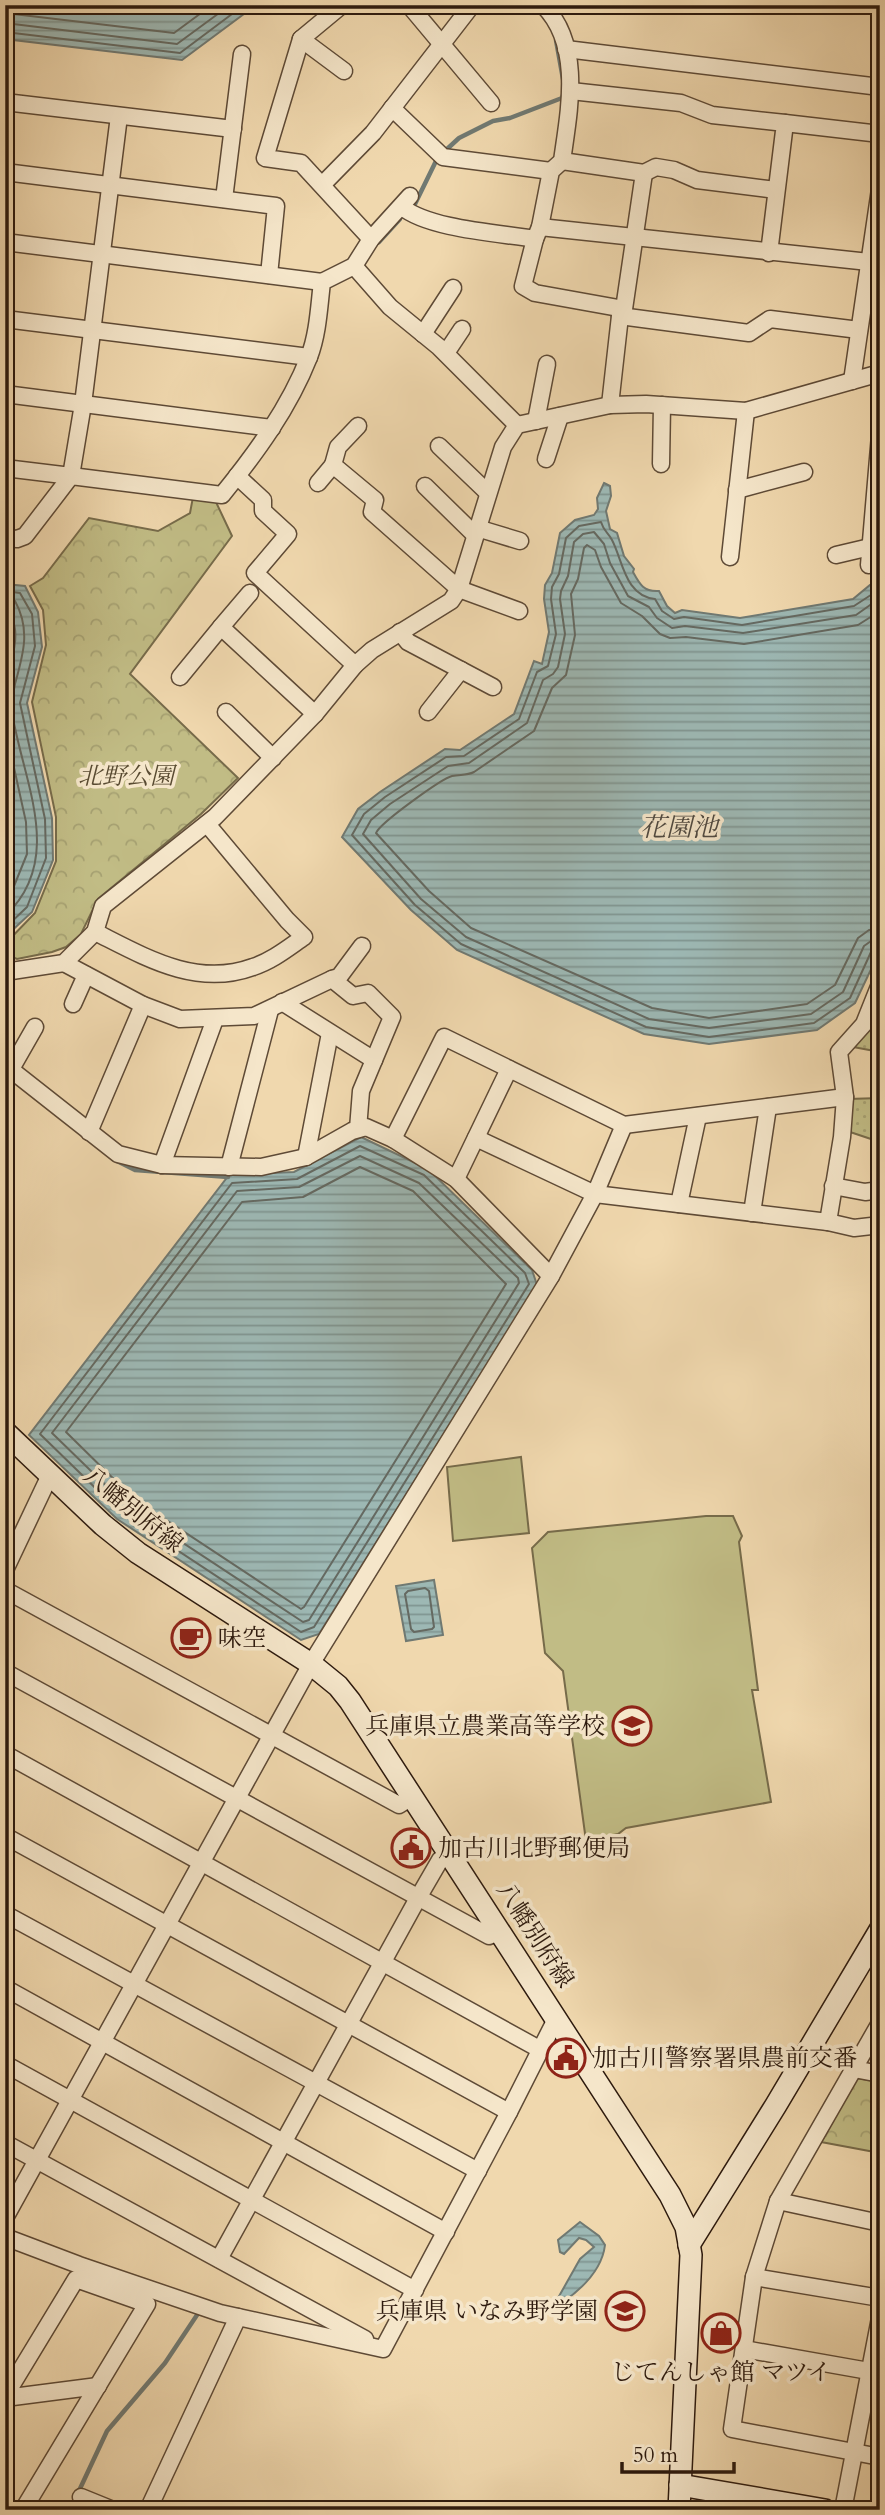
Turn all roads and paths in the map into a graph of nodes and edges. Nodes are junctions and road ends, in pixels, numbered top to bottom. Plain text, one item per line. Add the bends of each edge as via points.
1 (342, 5) edge
2 (409, 5) edge
3 (472, 5) edge
4 (543, 5) edge
5 (301, 39) junction
6 (442, 44) junction
7 (566, 49) junction
8 (242, 54) dead end
9 (344, 71) dead end
10 (880, 87) edge
11 (571, 91) junction
12 (5, 102) edge
13 (491, 103) dead end
14 (392, 108) junction
15 (119, 116) junction
16 (785, 123) junction
17 (233, 129) junction
18 (880, 134) edge
19 (556, 166) junction
20 (5, 172) edge
21 (644, 173) junction
22 (110, 184) junction
23 (323, 184) junction
24 (880, 189) edge
25 (776, 190) junction
26 (224, 199) junction
27 (538, 233) junction
28 (635, 238) junction
29 (371, 239) junction
30 (5, 242) edge
31 (769, 253) junction
32 (101, 254) junction
33 (869, 262) junction
34 (354, 266) junction
35 (269, 275) junction
36 (322, 282) junction
37 (453, 288) dead end
38 (622, 312) junction
39 (5, 319) edge
40 (463, 328) dead end
41 (859, 330) junction
42 (91, 331) junction
43 (423, 334) junction
44 (446, 354) junction
45 (309, 357) junction
46 (547, 364) dead end
47 (880, 373) edge
48 (852, 382) junction
49 (5, 394) edge
50 (83, 404) junction
51 (610, 405) junction
52 (662, 405) junction
53 (746, 411) junction
54 (559, 416) junction
55 (536, 421) junction
56 (517, 425) junction
57 (358, 426) dead end
58 (272, 428) junction
59 (880, 435) edge
60 (439, 446) dead end
61 (546, 459) dead end
62 (661, 464) dead end
63 (333, 465) junction
64 (5, 468) edge
65 (804, 472) dead end
66 (71, 476) junction
67 (237, 476) junction
68 (318, 483) dead end
69 (425, 486) dead end
70 (737, 491) junction
71 (487, 492) junction
72 (476, 531) junction
73 (5, 538) edge
74 (520, 541) dead end
75 (870, 547) junction
76 (836, 555) dead end
77 (730, 557) dead end
78 (869, 565) dead end
79 (459, 589) junction
80 (241, 595) dead end
81 (519, 611) dead end
82 (221, 627) junction
83 (400, 632) junction
84 (355, 665) junction
85 (461, 670) junction
86 (180, 677) dead end
87 (493, 687) dead end
88 (226, 712) dead end
89 (428, 712) dead end
90 (315, 714) junction
91 (273, 758) junction
92 (207, 824) junction
93 (95, 932) junction
94 (362, 946) dead end
95 (64, 962) junction
96 (5, 972) edge
97 (86, 975) junction
98 (332, 979) junction
99 (880, 984) edge
100 (73, 1004) dead end
101 (143, 1005) junction
102 (276, 1006) junction
103 (215, 1019) junction
104 (35, 1027) dead end
105 (330, 1033) junction
106 (374, 1060) junction
107 (8, 1067) edge
108 (509, 1069) junction
109 (845, 1097) junction
110 (768, 1107) junction
111 (698, 1116) junction
112 (624, 1125) junction
113 (358, 1129) junction
114 (89, 1132) junction
115 (476, 1138) junction
116 (393, 1139) junction
117 (306, 1157) junction
118 (162, 1166) junction
119 (229, 1167) junction
120 (456, 1179) junction
121 (832, 1186) junction
122 (880, 1190) edge
123 (595, 1194) junction
124 (679, 1204) junction
125 (751, 1213) junction
126 (828, 1222) junction
127 (880, 1226) edge
128 (551, 1276) junction
129 (5, 1432) edge
130 (50, 1475) junction
131 (5, 1570) edge
132 (5, 1590) edge
133 (311, 1664) junction
134 (5, 1672) edge
135 (271, 1736) junction
136 (5, 1754) edge
137 (412, 1797) junction
138 (236, 1799) junction
139 (5, 1836) edge
140 (450, 1852) junction
141 (202, 1862) junction
142 (418, 1898) junction
143 (5, 1914) edge
144 (168, 1924) junction
145 (880, 1930) edge
146 (500, 1931) junction
147 (383, 1962) junction
148 (135, 1985) junction
149 (5, 1988) edge
150 (557, 2017) junction
151 (880, 2023) edge
152 (349, 2024) junction
153 (103, 2043) junction
154 (541, 2050) junction
155 (5, 2064) edge
156 (854, 2069) junction
157 (880, 2074) edge
158 (317, 2084) junction
159 (71, 2101) junction
160 (509, 2112) junction
161 (283, 2142) junction
162 (5, 2143) edge
163 (37, 2161) junction
164 (478, 2171) junction
165 (251, 2200) junction
166 (778, 2201) junction
167 (5, 2218) edge
168 (880, 2223) edge
169 (446, 2232) junction
170 (5, 2237) edge
171 (689, 2245) junction
172 (219, 2259) junction
173 (754, 2277) junction
174 (415, 2290) junction
175 (880, 2298) edge
176 (238, 2317) junction
177 (880, 2318) edge
178 (383, 2349) junction
179 (744, 2349) junction
180 (875, 2372) edge
181 (98, 2386) junction
182 (5, 2397) edge
183 (855, 2453) junction
184 (880, 2457) edge
185 (680, 2485) junction
186 (81, 2497) dead end
187 (23, 2510) edge
188 (113, 2510) edge
189 (148, 2510) edge
190 (678, 2510) edge
191 (825, 2510) edge
192 (843, 2510) edge

1 - 5 street
2 - 6 street
3 - 6 street
4 - 7 street via 560,28
5 - 9 street
5 - 23 street via 265,158 301,163
6 - 13 street via 467,86
6 - 14 street
7 - 10 street
7 - 11 street
8 - 17 street
11 - 16 street via 681,103 712,115
11 - 19 street
12 - 15 street
14 - 19 street via 443,157 480,169
14 - 23 street
15 - 17 street
15 - 22 street
16 - 18 street
16 - 25 street
17 - 26 street
19 - 21 street
19 - 27 street
20 - 22 street
21 - 25 street via 656,167 697,180
21 - 28 street
22 - 26 street
22 - 32 street
23 - 29 street
24 - 33 street
25 - 31 street
26 - 35 street via 276,206
27 - 28 street
27 - 29 street via 458,234 413,216 406,202
27 - 38 street via 518,284 559,304
28 - 31 street
28 - 38 street
29 - 34 street
30 - 32 street
31 - 33 street
32 - 35 street
32 - 42 street
33 - 41 street
34 - 36 street
34 - 43 street via 390,307
35 - 36 street
36 - 45 street
37 - 43 street
38 - 41 street via 749,333 770,319
38 - 51 street
39 - 42 street
40 - 44 street
41 - 48 street
42 - 45 street
42 - 50 street
43 - 44 street
44 - 56 street
45 - 58 street
46 - 55 street
47 - 48 street
48 - 53 street
49 - 50 street
50 - 58 street
50 - 66 street
51 - 52 street
51 - 54 street
52 - 53 street
52 - 62 street
53 - 70 street
54 - 55 street
54 - 61 street
55 - 56 street
56 - 71 street via 503,447
57 - 63 street via 338,447
58 - 67 street
59 - 75 street
60 - 71 street
63 - 68 street
63 - 79 street via 374,500 367,518
64 - 66 street
65 - 70 street
66 - 67 street via 222,495
66 - 73 street via 25,536
67 - 84 street via 263,500 263,511 288,534 255,573 299,603
69 - 72 street
70 - 77 street
71 - 72 street
72 - 74 street
72 - 79 street
75 - 76 street
75 - 78 street
79 - 81 street
79 - 83 street via 451,601
80 - 82 street
82 - 86 street
82 - 90 street via 250,662
83 - 84 street
83 - 85 street via 408,642
84 - 90 street
85 - 87 street
85 - 89 street
88 - 91 street
90 - 91 street
91 - 92 street
92 - 93 street via 103,906
92 - 93 street via 304,937 255,967 233,974 197,974 162,965
93 - 95 street
94 - 98 street
95 - 96 street
95 - 97 street
97 - 100 street
97 - 101 street
98 - 102 street
98 - 106 street via 353,996 368,993 393,1017
99 - 109 street via 864,1024 839,1052
101 - 103 street via 180,1019
101 - 114 street
102 - 103 street via 254,1016
102 - 105 street
102 - 119 street
103 - 118 street
104 - 107 street
105 - 106 street
105 - 117 street
106 - 113 street via 361,1091
107 - 114 street
108 - 112 street
108 - 115 street
108 - 116 street via 444,1037
109 - 110 street
109 - 121 street
110 - 111 street
110 - 125 street
111 - 112 street
111 - 124 street
112 - 123 street
113 - 116 street via 366,1127
113 - 117 street
114 - 118 street via 118,1154
115 - 120 street
115 - 123 street
116 - 120 street
117 - 119 street via 261,1167
118 - 119 street
120 - 128 street
121 - 122 street
121 - 126 street
123 - 124 street
123 - 128 street
124 - 125 street
125 - 126 street
126 - 127 street via 854,1228
128 - 133 street
129 - 130 main road, 八幡別府線
130 - 131 street
130 - 133 main road, 八幡別府線 via 138,1553
132 - 135 street
133 - 135 street
133 - 137 main road, 八幡別府線 via 350,1701
134 - 138 street
135 - 137 street via 399,1805
135 - 138 street
136 - 141 street
137 - 140 main road, 八幡別府線
138 - 141 street
138 - 142 street
139 - 144 street
140 - 142 street via 440,1860
140 - 146 main road, 八幡別府線
141 - 144 street
141 - 147 street
142 - 146 street via 489,1936
142 - 147 street
143 - 148 street
144 - 148 street
144 - 152 street
145 - 171 main road
146 - 150 main road, 八幡別府線
147 - 152 street
147 - 154 street
148 - 153 street
148 - 158 street
149 - 153 street
150 - 154 street
150 - 171 main road, 八幡別府線 via 679,2210
151 - 156 street
152 - 158 street
152 - 160 street
153 - 159 street
153 - 161 street
154 - 160 street
155 - 159 street
156 - 157 street
156 - 166 street
158 - 161 street
158 - 164 street
159 - 163 street
159 - 165 street
160 - 164 street
161 - 165 street
161 - 169 street
162 - 163 street
163 - 167 street
163 - 172 street
164 - 169 street
165 - 172 street
165 - 174 street
166 - 168 street
166 - 173 street
169 - 174 street
170 - 176 street
171 - 185 main road, 八幡別府線
172 - 178 street
173 - 175 street
173 - 179 street
174 - 178 street
176 - 178 street
176 - 189 street
177 - 180 street
179 - 180 street
179 - 183 street via 732,2429
180 - 183 street
181 - 182 street
181 - 182 street via 147,2304 76,2279
181 - 187 street
183 - 184 street
183 - 192 street
185 - 190 main road, 八幡別府線
185 - 191 main road
186 - 188 street

